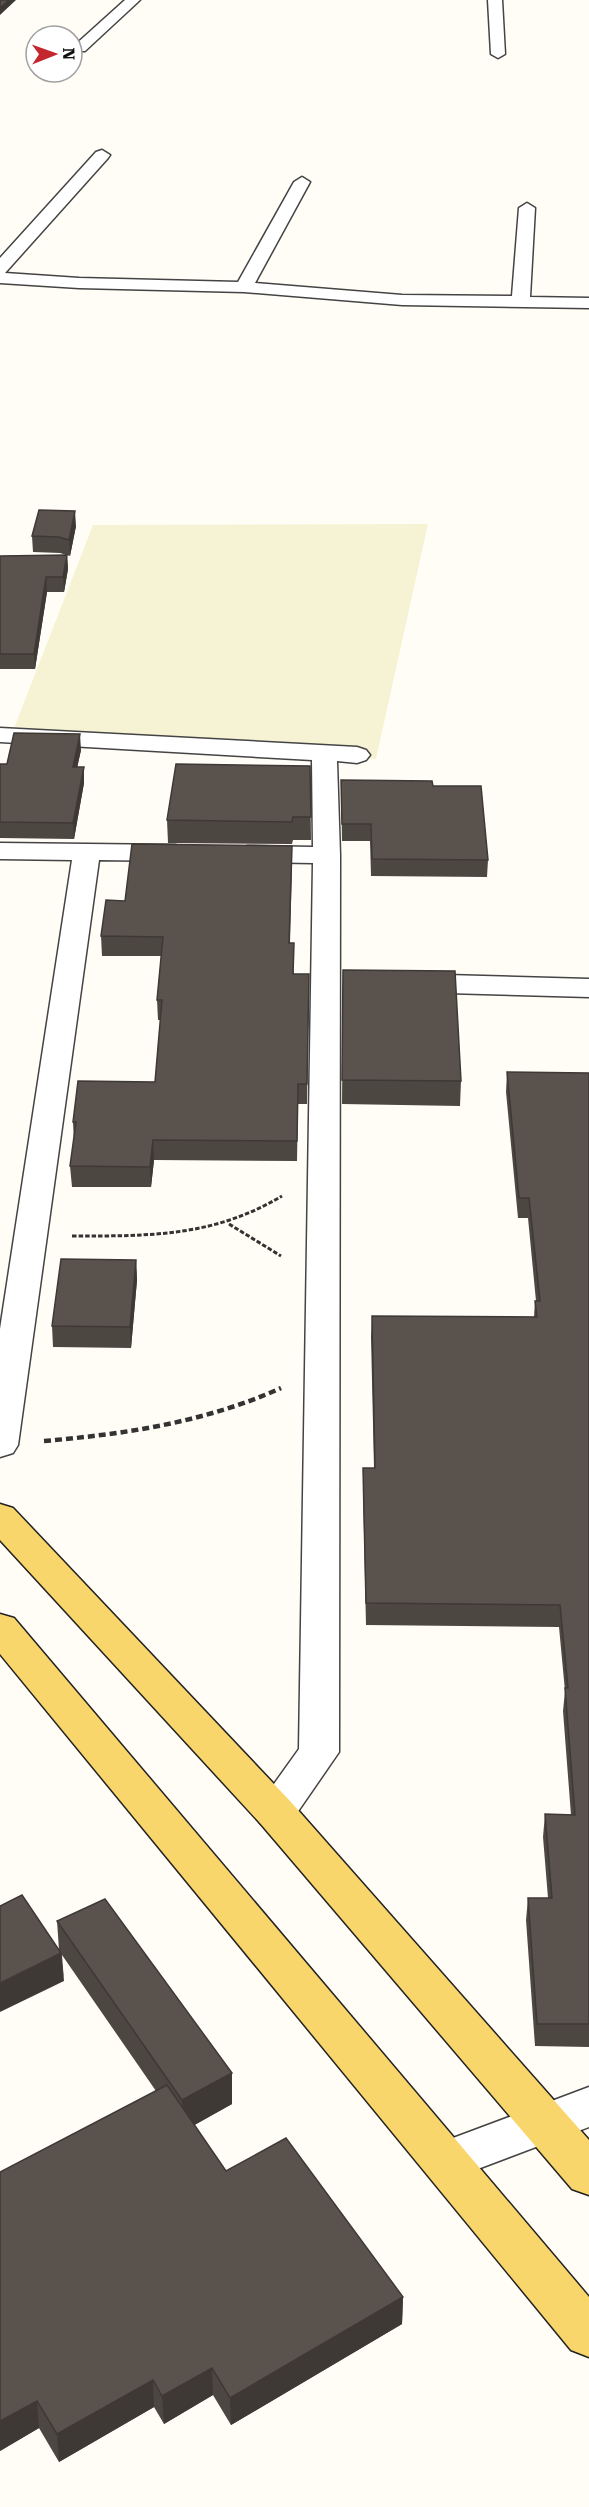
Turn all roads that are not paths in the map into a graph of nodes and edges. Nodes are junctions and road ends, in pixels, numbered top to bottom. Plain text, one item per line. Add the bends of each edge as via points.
1 (133, 0) edge
2 (495, 0) edge
3 (84, 44) edge
4 (498, 54) dead end
5 (102, 155) dead end
6 (302, 182) dead end
7 (527, 208) dead end
8 (0, 269) edge
9 (0, 278) edge
10 (244, 287) junction
11 (521, 302) junction
12 (589, 303) edge
13 (0, 735) edge
14 (324, 754) junction
15 (357, 756) dead end
16 (0, 851) edge
17 (87, 852) junction
18 (327, 855) junction
19 (386, 982) edge
20 (589, 988) edge
21 (1, 1443) edge
22 (0, 1517) edge
23 (0, 1629) edge
24 (275, 1812) junction
25 (589, 2107) edge
26 (544, 2122) junction
27 (446, 2161) junction
28 (589, 2174) edge
29 (589, 2334) edge

1 - 3 street
2 - 4 street
5 - 8 street
6 - 10 street
7 - 11 street
9 - 10 street via 79,284
10 - 11 street via 402,300
11 - 12 street
13 - 14 street
14 - 15 street
14 - 18 street
16 - 17 street
17 - 18 street
17 - 21 street
18 - 24 street via 338,981 324,1167 319,1752
19 - 20 street
22 - 24 main road
23 - 27 main road
24 - 26 main road
25 - 26 street
26 - 27 street
26 - 28 main road
27 - 29 main road

